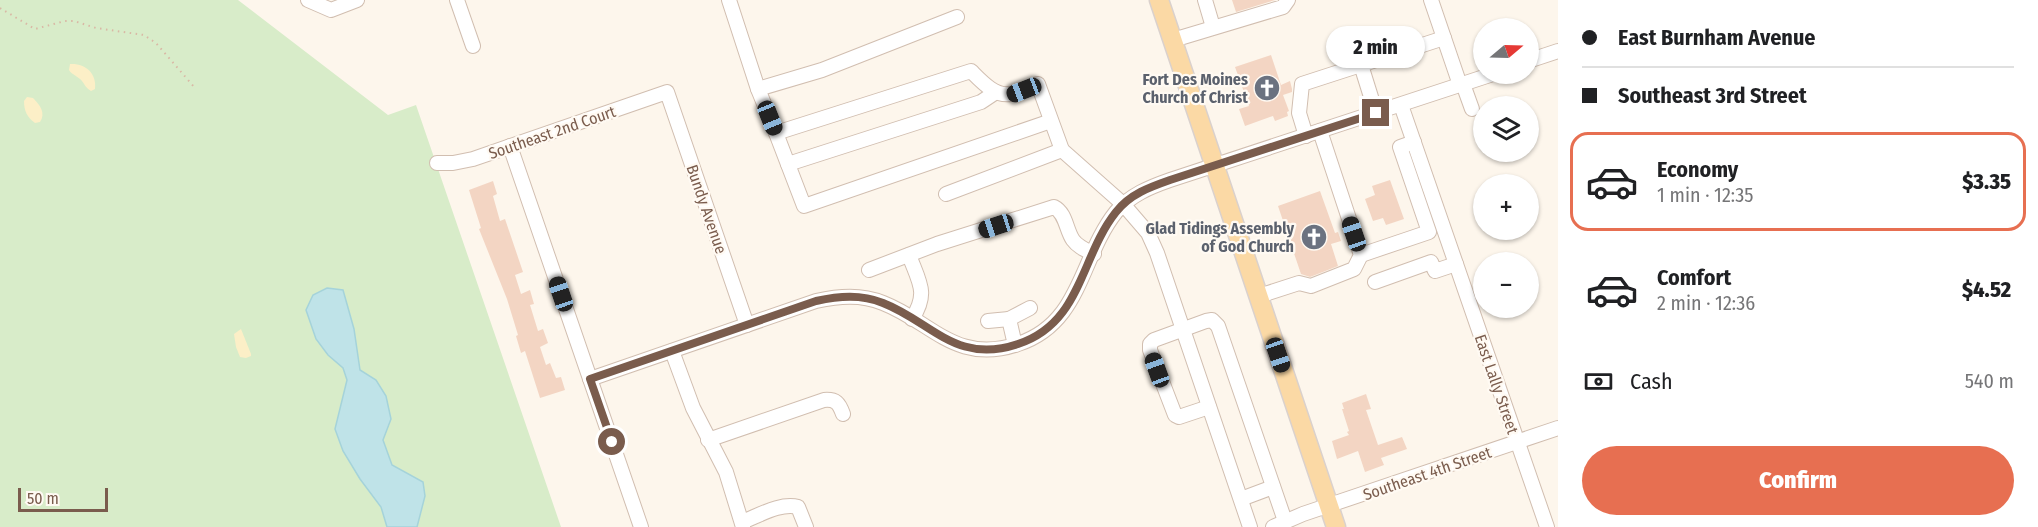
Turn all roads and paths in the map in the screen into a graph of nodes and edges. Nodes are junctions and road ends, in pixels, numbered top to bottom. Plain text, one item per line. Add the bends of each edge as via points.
1 (308, 0) edge
2 (357, 0) edge
3 (457, 0) edge
4 (729, 0) edge
5 (1160, 0) edge
6 (1204, 0) edge
7 (1288, 0) edge
8 (1431, 0) edge
9 (0, 8) edge
10 (957, 17) dead end
11 (1213, 27) junction
12 (1444, 38) junction
13 (1173, 40) junction
14 (473, 46) dead end
15 (1558, 51) edge
16 (1539, 57) edge
17 (1361, 65) junction
18 (1473, 80) edge
19 (1461, 84) junction
20 (195, 88) dead end
21 (758, 88) junction
22 (667, 92) joint
23 (996, 92) junction
24 (1401, 105) junction
25 (1472, 109) dead end
26 (1376, 113) junction
27 (1052, 121) junction
28 (1320, 131) junction
29 (776, 133) junction
30 (1306, 136) junction
31 (1414, 142) junction
32 (510, 146) junction
33 (1062, 150) junction
34 (437, 163) dead end
35 (788, 164) junction
36 (1215, 165) junction
37 (946, 194) dead end
38 (1124, 204) junction
39 (1094, 254) junction
40 (909, 255) junction
41 (1361, 255) junction
42 (1456, 264) junction
43 (869, 270) dead end
44 (1375, 282) dead end
45 (1259, 296) junction
46 (1030, 308) dead end
47 (912, 319) junction
48 (1009, 319) junction
49 (988, 321) dead end
50 (747, 325) junction
51 (1182, 329) junction
52 (1014, 345) junction
53 (672, 351) junction
54 (590, 379) junction
55 (1209, 407) junction
56 (843, 414) dead end
57 (1558, 428) edge
58 (708, 440) junction
59 (1517, 442) junction
60 (1273, 487) junction
61 (1241, 499) junction
62 (1329, 507) junction
63 (766, 520) edge
64 (743, 524) edge
65 (1279, 524) edge
66 (641, 527) edge
67 (806, 527) edge
68 (1250, 527) edge
69 (1336, 527) edge
70 (1547, 527) edge

1 - 2 street via 332,10
3 - 14 street
4 - 21 street
5 - 13 main road
6 - 11 street
7 - 11 street via 1283,7
8 - 12 street
9 - 20 path via 35,29 74,21 144,35 156,43
10 - 21 street via 822,70
11 - 13 street
12 - 17 street
12 - 19 street
13 - 36 main road
15 - 16 street
17 - 26 street
17 - 30 street via 1302,84 1299,113
18 - 19 street
19 - 24 street
19 - 25 street
21 - 29 street
22 - 32 street, Southeast 2nd Court
22 - 50 street, Bundy Avenue
23 - 27 street via 1010,95 1038,84
23 - 29 street via 971,71
23 - 35 street via 981,102
24 - 26 street
24 - 31 street, East Lally Street
26 - 28 street
27 - 33 street
27 - 35 street via 804,206
28 - 30 street
28 - 41 street
29 - 35 street
30 - 36 street
31 - 41 street via 1400,147 1429,232
31 - 42 street, East Lally Street
32 - 34 street, Southeast 2nd Court via 473,159
32 - 54 street
33 - 37 street
33 - 38 street
36 - 38 street via 1154,185
36 - 45 main road
38 - 39 street via 1105,229
38 - 51 street via 1148,233
39 - 40 street via 1073,240 1061,211 1054,207
39 - 52 street via 1060,316 1034,338
40 - 43 street
40 - 47 street via 922,300
41 - 45 street via 1354,269 1311,286 1299,283
42 - 44 street via 1435,272 1431,262
42 - 59 street, East Lally Street
45 - 62 main road
46 - 48 street
47 - 50 street via 884,303 850,296 816,301
47 - 52 street via 936,335 967,347
48 - 49 street
48 - 52 street
50 - 53 street
51 - 55 street
51 - 55 street via 1154,340 1150,350 1175,415
51 - 60 street via 1212,320 1218,326
53 - 54 street
53 - 58 street
54 - 66 street
55 - 61 street
56 - 58 street via 836,401 824,400
57 - 59 street, Southeast 4th Street
58 - 64 street via 726,472
59 - 62 street, Southeast 4th Street
59 - 70 street, East Lally Street
60 - 61 street
60 - 65 street
61 - 68 street
62 - 65 street, Southeast 4th Street
62 - 69 main road
63 - 64 street
63 - 67 street via 786,506 794,506

